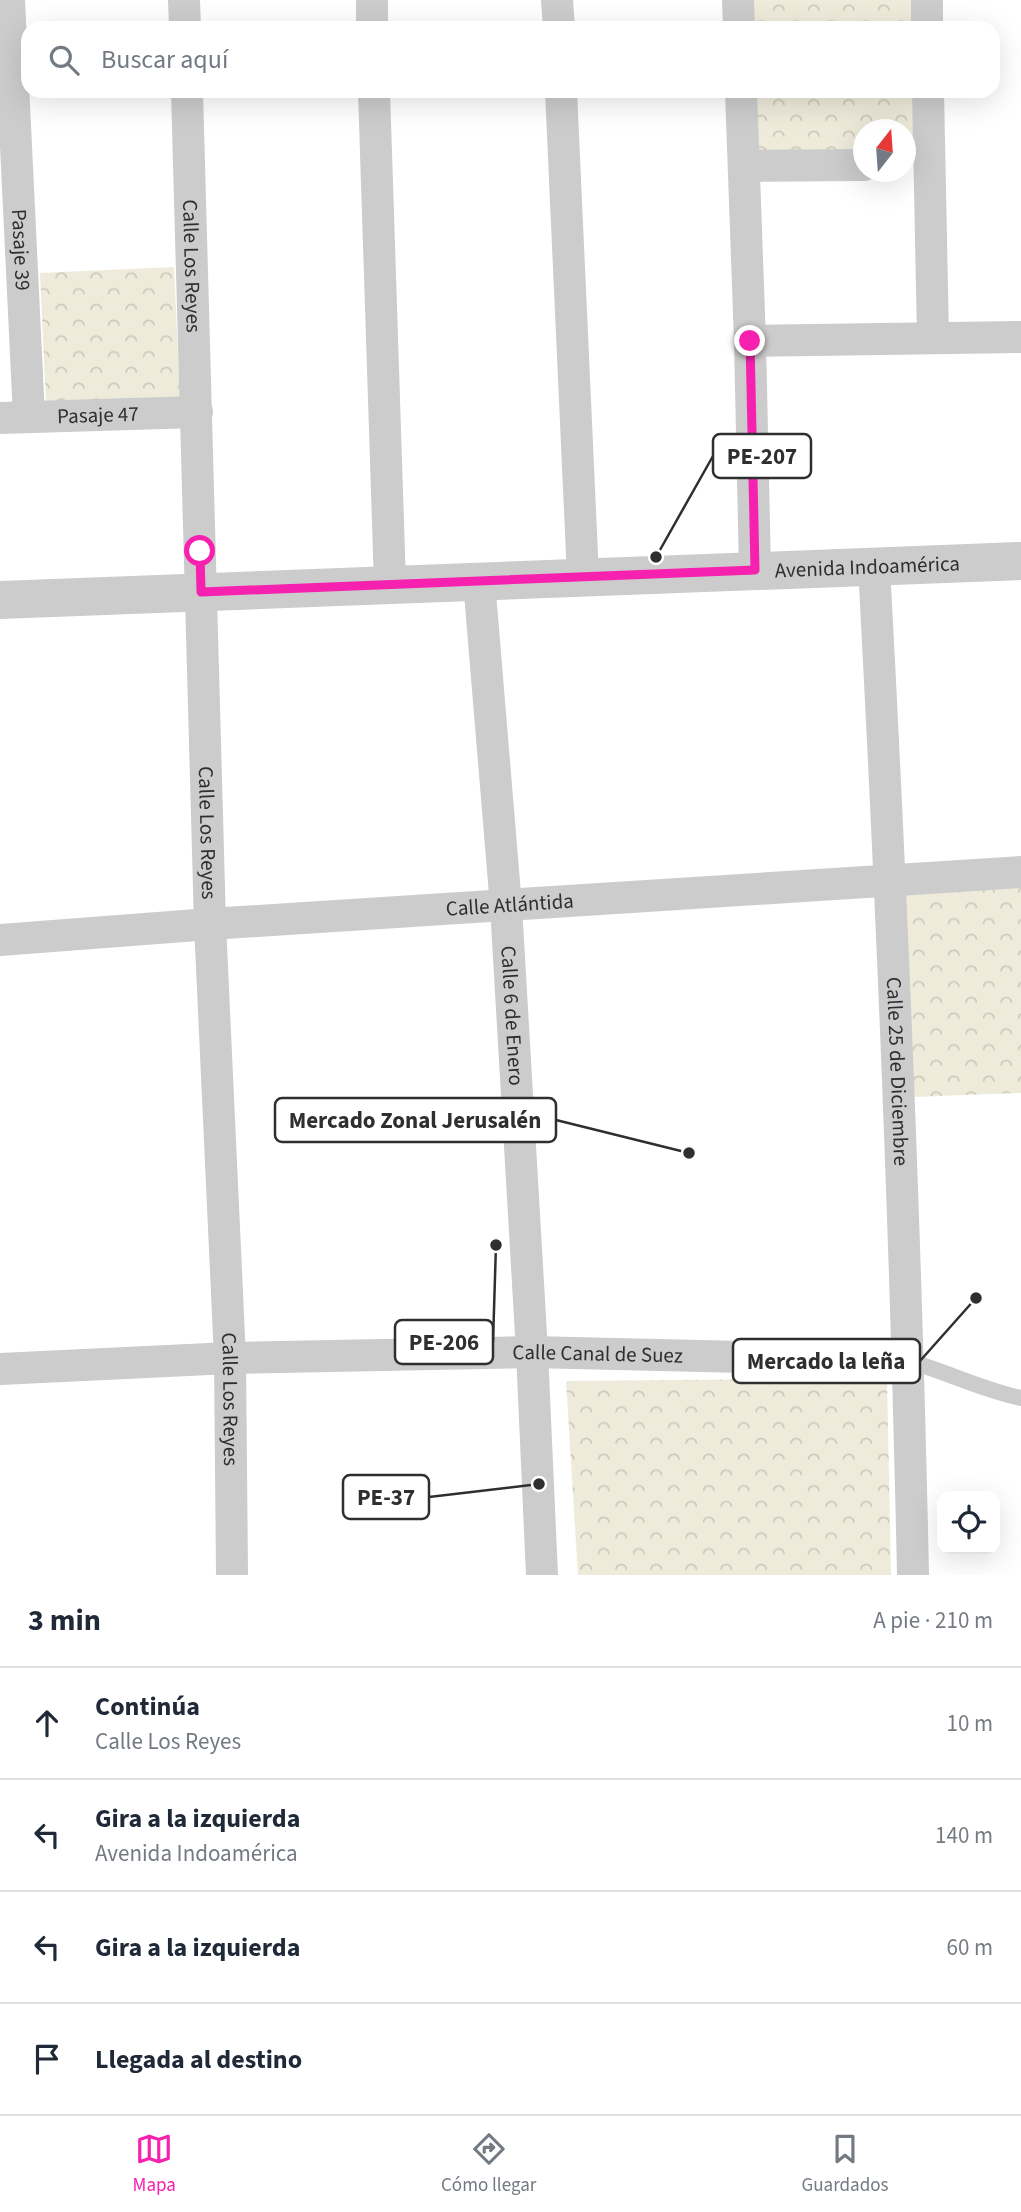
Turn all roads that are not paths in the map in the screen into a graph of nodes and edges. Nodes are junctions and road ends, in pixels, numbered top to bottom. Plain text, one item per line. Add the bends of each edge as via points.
1 (9, 0) edge
2 (184, 0) edge
3 (372, 0) edge
4 (557, 0) edge
5 (738, 0) edge
6 (927, 0) edge
7 (185, 21) edge
8 (372, 21) edge
9 (558, 21) edge
10 (739, 21) edge
11 (927, 21) edge
12 (6, 81) edge
13 (187, 98) edge
14 (374, 98) edge
15 (561, 98) edge
16 (741, 98) edge
17 (927, 98) edge
18 (853, 165) edge
19 (918, 165) edge
20 (744, 166) junction
21 (10, 248) edge
22 (1021, 337) edge
23 (933, 338) junction
24 (750, 341) junction
25 (197, 412) junction
26 (15, 418) edge
27 (1021, 561) edge
28 (874, 566) junction
29 (755, 570) junction
30 (583, 578) junction
31 (479, 581) junction
32 (390, 584) junction
33 (201, 592) junction
34 (0, 600) edge
35 (1021, 872) edge
36 (891, 879) junction
37 (506, 906) junction
38 (210, 924) junction
39 (0, 940) edge
40 (532, 1352) junction
41 (230, 1358) junction
42 (909, 1361) junction
43 (0, 1369) edge
44 (1021, 1398) edge
45 (232, 1575) edge
46 (542, 1575) edge
47 (913, 1575) edge

1 - 12 street, Pasaje 39
2 - 7 street
3 - 8 street
4 - 9 street
5 - 10 street
6 - 11 street
12 - 21 street, Pasaje 39
13 - 25 street, Calle Los Reyes
14 - 32 street
15 - 30 street
16 - 20 street
17 - 19 street
18 - 20 street
19 - 23 street
20 - 24 street
21 - 26 street, Pasaje 39
22 - 23 street
23 - 24 street
24 - 29 street
25 - 26 street, Pasaje 47
25 - 33 street, Calle Los Reyes
27 - 28 street, Avenida Indoamérica
28 - 29 street, Avenida Indoamérica
28 - 36 street, Calle 25 de Diciembre
29 - 30 street, Avenida Indoamérica
30 - 31 street, Avenida Indoamérica
31 - 32 street, Avenida Indoamérica
31 - 37 street, Calle 6 de Enero
32 - 33 street, Avenida Indoamérica
33 - 34 street, Avenida Indoamérica
33 - 38 street, Calle Los Reyes
35 - 36 street, Calle Atlántida
36 - 37 street, Calle Atlántida
36 - 42 street, Calle 25 de Diciembre
37 - 38 street, Calle Atlántida
37 - 40 street, Calle 6 de Enero
38 - 39 street, Calle Atlántida
38 - 41 street, Calle Los Reyes
40 - 41 street, Calle Canal de Suez
40 - 42 street, Calle Canal de Suez
40 - 46 street, Calle 6 de Enero
41 - 43 street, Calle Canal de Suez
41 - 45 street, Calle Los Reyes
42 - 44 lane, Calle Canal de Suez via 994,1393
42 - 47 street, Calle 25 de Diciembre

